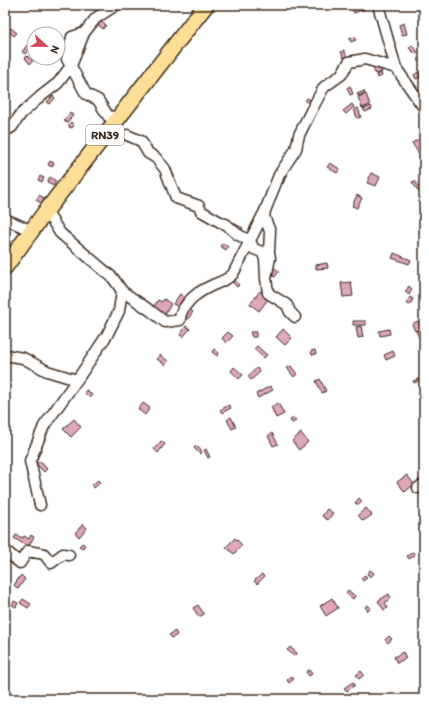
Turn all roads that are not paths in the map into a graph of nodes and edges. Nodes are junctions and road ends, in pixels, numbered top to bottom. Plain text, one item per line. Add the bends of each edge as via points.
1 (116, 5) edge
2 (378, 5) edge
3 (202, 6) edge
4 (71, 66) junction
5 (396, 68) junction
6 (423, 104) edge
7 (118, 118) junction
8 (5, 131) edge
9 (127, 135) dead end
10 (46, 211) junction
11 (265, 211) junction
12 (5, 219) edge
13 (32, 231) junction
14 (250, 241) junction
15 (8, 257) edge
16 (266, 278) junction
17 (122, 291) junction
18 (295, 317) dead end
19 (5, 355) edge
20 (77, 380) junction
21 (40, 505) dead end
22 (5, 550) edge
23 (69, 555) dead end

1 - 4 street via 96,18 84,33
2 - 5 street
3 - 7 highway, RN39
4 - 7 street via 86,94 98,100 108,116
4 - 8 street via 58,83
5 - 6 street
5 - 11 street via 365,59 349,62 340,75 324,87 310,111 299,135 296,149 280,175
7 - 10 highway, RN39
9 - 14 street via 141,141 148,153 165,169 176,198 199,206 201,211
10 - 13 highway, RN39
10 - 17 street via 60,233 113,278
11 - 14 street
11 - 16 street via 264,218 270,231 270,258
12 - 13 street
13 - 15 highway, RN39
14 - 16 street via 254,249 262,252
14 - 17 street via 233,274 189,300 182,310 180,320 165,322
16 - 18 street via 268,292 287,305
17 - 20 street via 119,311 107,335
19 - 20 street via 23,358 46,372
20 - 21 street via 44,426 30,461
22 - 23 street via 20,563 28,550 44,554 51,563 62,554

